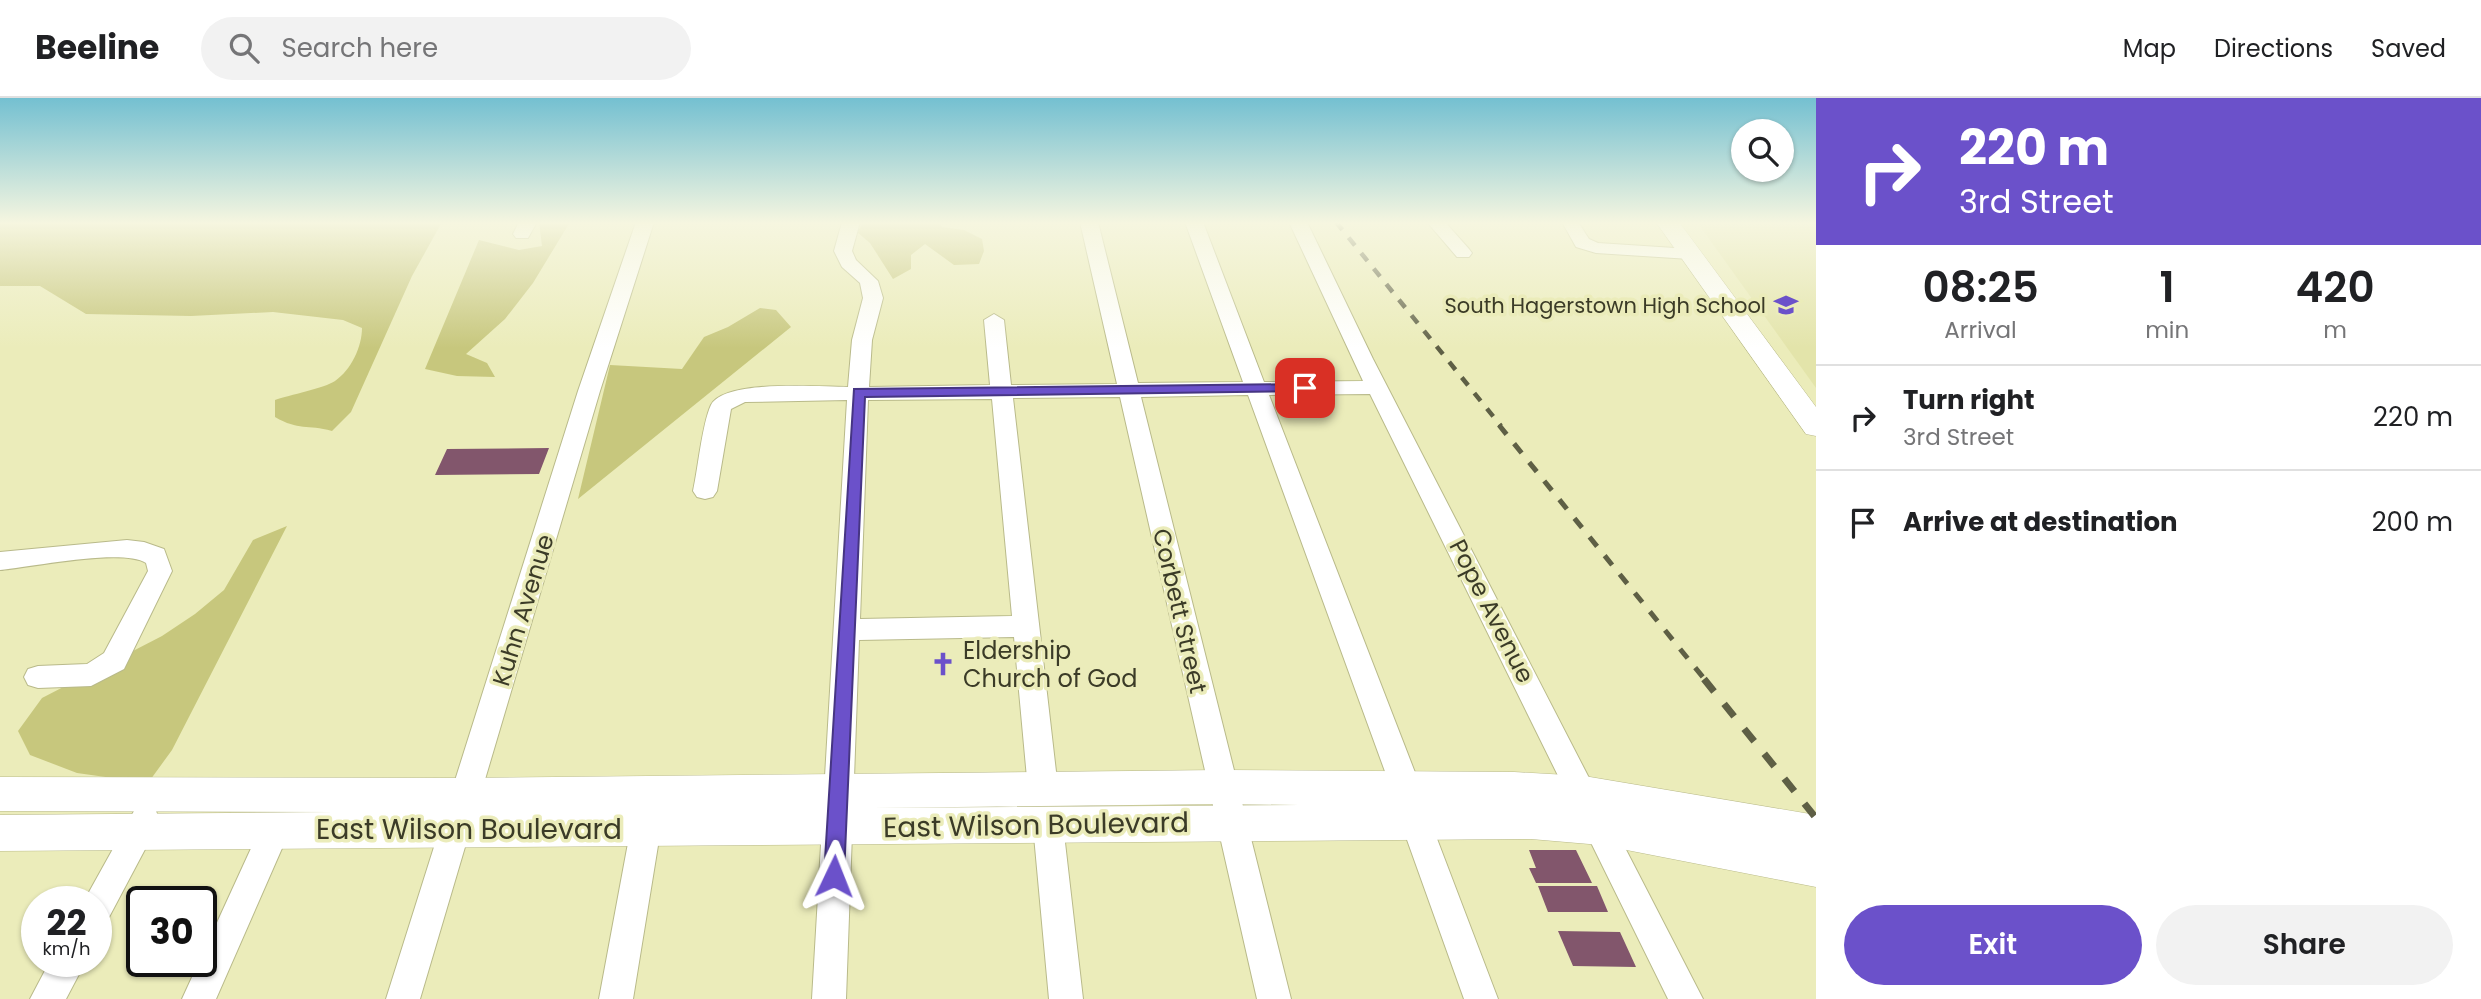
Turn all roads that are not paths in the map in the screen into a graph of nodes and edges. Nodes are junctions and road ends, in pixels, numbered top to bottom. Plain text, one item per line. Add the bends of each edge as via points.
1 (631, 264) edge
2 (849, 264) edge
3 (1099, 264) edge
4 (1210, 264) edge
5 (1318, 264) edge
6 (1698, 264) edge
7 (994, 320) dead end
8 (1379, 387) junction
9 (1256, 389) junction
10 (1001, 390) junction
11 (1128, 390) junction
12 (859, 392) junction
13 (1816, 427) edge
14 (705, 491) dead end
15 (0, 561) edge
16 (1026, 626) junction
17 (846, 630) junction
18 (38, 677) dead end
19 (161, 793) junction
20 (1584, 793) junction
21 (0, 794) edge
22 (1227, 805) junction
23 (1411, 805) junction
24 (1045, 807) junction
25 (837, 810) junction
26 (461, 811) junction
27 (646, 827) junction
28 (1601, 827) junction
29 (275, 830) junction
30 (139, 831) junction
31 (0, 832) edge
32 (1816, 833) edge
33 (1816, 868) edge
34 (109, 886) edge
35 (60, 977) edge
36 (47, 999) edge
37 (199, 999) edge
38 (403, 999) edge
39 (615, 999) edge
40 (829, 999) edge
41 (1066, 999) edge
42 (1273, 999) edge
43 (1481, 999) edge
44 (1686, 999) edge

1 - 26 street, Kuhn Avenue
2 - 12 street via 869,281 873,298 862,340
3 - 11 street, Corbett Street
4 - 9 street
5 - 8 street, Pope Avenue
6 - 13 main road
7 - 10 street
8 - 9 street
8 - 20 street, Pope Avenue
9 - 11 street
9 - 23 street
10 - 11 street
10 - 12 street
10 - 16 street
11 - 22 street, Corbett Street
12 - 14 street via 745,395 727,400 718,417
12 - 17 street
15 - 18 street via 104,550 144,551 158,560 160,571 114,661 91,675
16 - 17 street
16 - 24 street
17 - 25 street
19 - 21 main road, East Wilson Boulevard
19 - 26 main road, East Wilson Boulevard
19 - 30 street
20 - 23 main road, East Wilson Boulevard via 1514,789
20 - 28 street, Pope Avenue
20 - 32 main road, East Wilson Boulevard
22 - 23 main road, East Wilson Boulevard
22 - 24 main road, East Wilson Boulevard
22 - 42 street, Corbett Street
23 - 28 main road, East Wilson Boulevard
23 - 43 street
24 - 25 main road, East Wilson Boulevard
24 - 41 street
25 - 26 main road, East Wilson Boulevard
25 - 27 main road, East Wilson Boulevard
25 - 40 street
26 - 27 main road, East Wilson Boulevard
26 - 29 main road, East Wilson Boulevard
26 - 38 street, Kuhn Avenue
27 - 39 street
28 - 33 main road, East Wilson Boulevard
28 - 44 street, Pope Avenue
29 - 30 main road, East Wilson Boulevard
29 - 37 street
30 - 31 main road, East Wilson Boulevard
30 - 34 street
35 - 36 street

